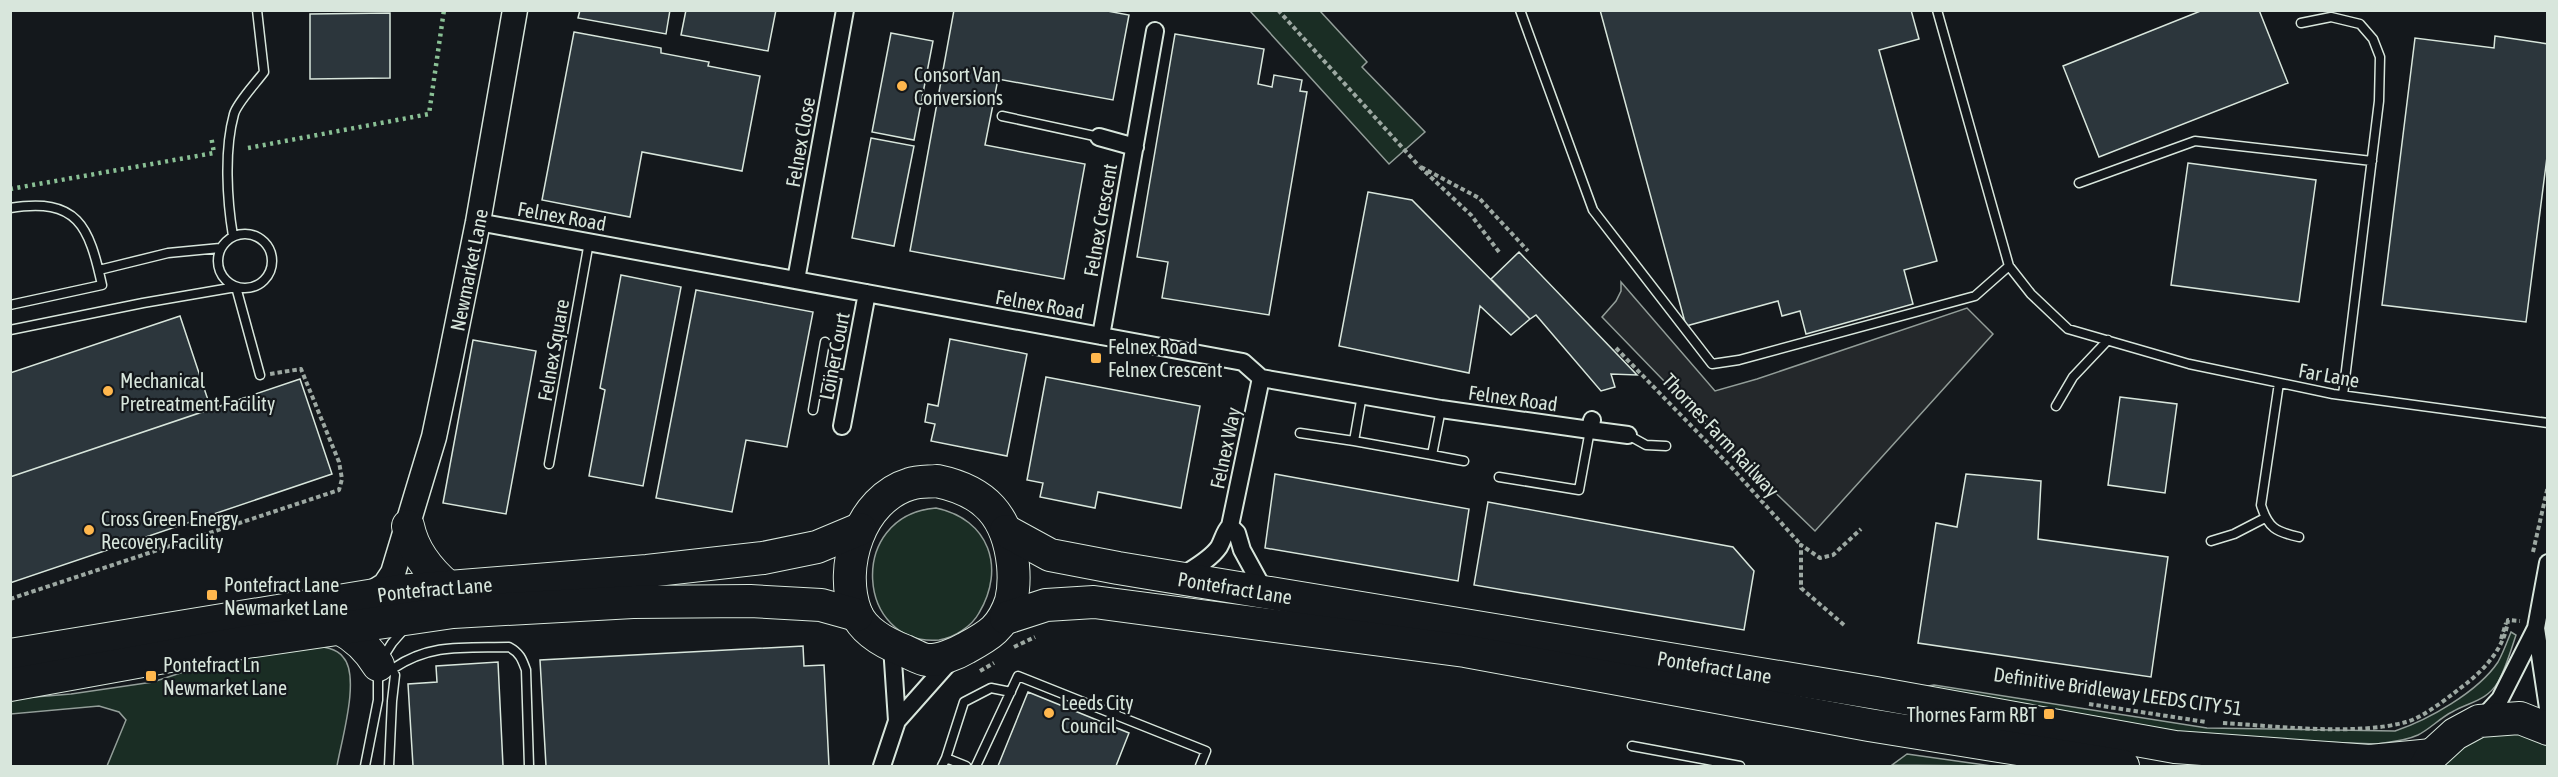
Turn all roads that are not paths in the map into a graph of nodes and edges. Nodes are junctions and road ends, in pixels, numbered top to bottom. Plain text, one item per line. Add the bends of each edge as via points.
1 (257, 10) edge
2 (515, 10) edge
3 (845, 10) edge
4 (1520, 10) edge
5 (1937, 10) edge
6 (2301, 23) dead end
7 (1155, 31) dead end
8 (1002, 116) dead end
9 (1099, 137) joint
10 (1135, 147) junction
11 (2372, 161) junction
12 (2079, 183) dead end
13 (10, 208) edge
14 (478, 222) junction
15 (233, 236) junction
16 (589, 242) junction
17 (220, 249) junction
18 (2009, 266) junction
19 (99, 270) junction
20 (796, 280) junction
21 (236, 287) junction
22 (867, 293) junction
23 (10, 305) edge
24 (10, 330) edge
25 (1101, 336) junction
26 (2108, 340) junction
27 (825, 342) dead end
28 (820, 370) junction
29 (260, 375) road end
30 (852, 376) junction
31 (1261, 378) junction
32 (2279, 383) junction
33 (1362, 395) junction
34 (2343, 395) junction
35 (2056, 406) dead end
36 (1441, 409) junction
37 (813, 410) dead end
38 (2547, 423) edge
39 (1591, 424) junction
40 (842, 426) dead end
41 (1300, 433) dead end
42 (1628, 435) joint
43 (1354, 441) junction
44 (1666, 446) dead end
45 (1432, 455) junction
46 (1464, 461) dead end
47 (549, 464) dead end
48 (1499, 477) dead end
49 (2265, 519) junction
50 (408, 526) junction
51 (1230, 526) junction
52 (860, 529) junction
53 (1006, 531) junction
54 (2299, 537) dead end
55 (2211, 541) dead end
56 (2547, 563) edge
57 (1179, 578) junction
58 (448, 587) junction
59 (1265, 592) junction
60 (369, 596) junction
61 (856, 615) junction
62 (416, 617) junction
63 (1006, 618) junction
64 (339, 628) junction
65 (2536, 628) junction
66 (892, 646) junction
67 (956, 653) junction
68 (10, 655) edge
69 (386, 667) junction
70 (10, 685) edge
71 (1011, 692) junction
72 (2547, 708) edge
73 (897, 720) junction
74 (2479, 721) junction
75 (2547, 729) edge
76 (1632, 746) dead end
77 (2429, 760) edge
78 (944, 762) edge
79 (365, 766) edge
80 (389, 766) edge
81 (530, 766) edge
82 (882, 766) edge
83 (966, 766) edge
84 (976, 766) edge
85 (1200, 766) edge
86 (1740, 766) edge
87 (2123, 766) edge

1 - 15 lane via 264,72 234,112 228,206
2 - 14 street, Newmarket Lane
3 - 20 street, Felnex Close
4 - 18 lane via 1593,210 1712,364 1975,296
5 - 18 lane
6 - 11 lane via 2331,17 2360,24 2373,39 2381,76
7 - 10 street, Felnex Crescent
8 - 9 lane
9 - 10 street, Felnex Crescent
10 - 25 street, Felnex Crescent
11 - 12 lane via 2195,141
11 - 34 lane
13 - 19 lane via 37,204 66,211 82,227
14 - 16 street, Felnex Road
14 - 50 street, Newmarket Lane via 434,436
15 - 17 lane
15 - 21 lane via 259,237 272,259 262,283 245,289
16 - 20 street, Felnex Road
16 - 47 lane, Felnex Square
17 - 19 lane via 168,253
17 - 21 lane via 222,276
18 - 26 lane, Far Lane via 2031,294 2068,329
19 - 23 lane via 102,285
20 - 22 street, Felnex Road
21 - 24 lane
21 - 29 lane
22 - 25 street, Felnex Road
22 - 30 street, Loiner Court
25 - 31 street, Felnex Road via 1244,362
26 - 32 lane, Far Lane via 2189,364
26 - 35 lane via 2073,377
27 - 28 lane
28 - 30 lane
28 - 37 lane
30 - 40 street, Loiner Court
31 - 33 street, Felnex Road
31 - 51 street, Felnex Way
32 - 34 lane, Far Lane
32 - 49 lane via 2261,505
33 - 36 street, Felnex Road
33 - 43 lane
34 - 38 lane, Far Lane
36 - 39 street, Felnex Road
36 - 45 lane
39 - 42 street, Felnex Road
39 - 48 lane via 1579,490
41 - 43 lane
42 - 44 lane via 1646,444
43 - 45 lane
45 - 46 lane
49 - 54 lane via 2274,529
49 - 55 lane
50 - 58 highway via 411,541 427,567
50 - 60 street, Newmarket Lane via 393,573 385,585
51 - 57 street, Felnex Way via 1218,548
51 - 59 street
52 - 53 highway via 886,496 910,483 937,482 960,486 980,498 996,512
52 - 58 highway, Pontefract Lane via 817,547 763,558
52 - 61 highway via 852,554 850,588
53 - 57 highway, Pontefract Lane via 1050,555
53 - 63 highway via 1014,576
56 - 65 street
57 - 59 highway, Pontefract Lane
58 - 60 highway, Pontefract Lane
59 - 77 highway, Pontefract Lane via 1876,693 2175,747 2370,761
60 - 68 highway, Pontefract Lane
61 - 62 highway, Pontefract Lane via 821,605 680,601
61 - 66 highway via 873,634
62 - 64 highway, Pontefract Lane
62 - 69 lane via 392,643
63 - 67 highway via 990,635
63 - 87 highway, Pontefract Lane via 1046,605 1094,602 1465,651 1869,725
64 - 69 highway via 355,637
64 - 70 highway, Pontefract Lane
65 - 72 street
65 - 74 street via 2500,699
66 - 67 highway via 927,660
66 - 73 street
67 - 73 street
69 - 79 lane
69 - 80 lane via 395,675
69 - 81 lane via 442,648 515,651 526,670
71 - 78 lane via 991,688 964,702
71 - 84 lane
71 - 85 lane via 1018,676 1206,750
73 - 82 street
74 - 75 highway via 2520,718
74 - 77 highway via 2455,735
76 - 86 lane
78 - 83 lane

